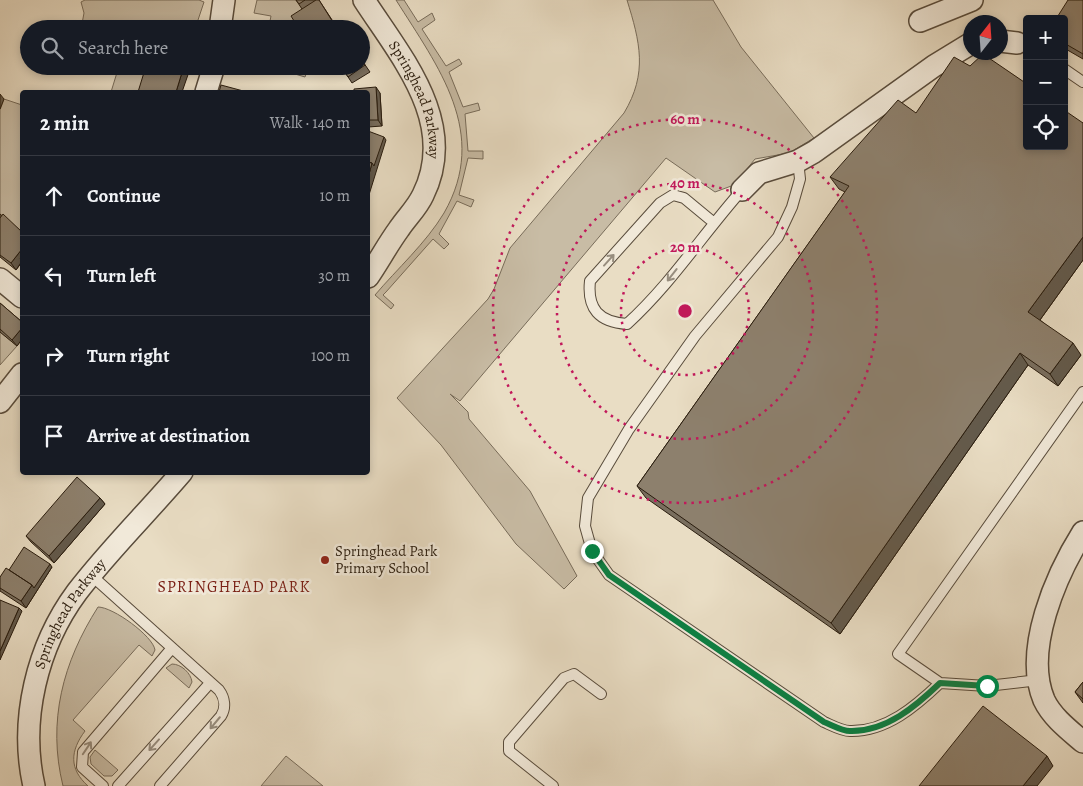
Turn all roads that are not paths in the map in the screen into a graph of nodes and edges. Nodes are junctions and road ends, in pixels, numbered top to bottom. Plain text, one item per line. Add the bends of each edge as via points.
1 (224, 0) edge
2 (364, 0) edge
3 (969, 1) edge
4 (221, 20) edge
5 (920, 21) dead end
6 (963, 48) edge
7 (1068, 72) edge
8 (211, 75) edge
9 (1083, 82) edge
10 (207, 90) edge
11 (798, 161) junction
12 (742, 190) joint
13 (713, 222) junction
14 (399, 229) junction
15 (370, 251) edge
16 (370, 274) edge
17 (0, 279) edge
18 (20, 294) edge
19 (20, 377) edge
20 (1083, 392) edge
21 (0, 402) edge
22 (179, 475) edge
23 (1083, 532) edge
24 (91, 575) junction
25 (172, 648) junction
26 (1039, 680) junction
27 (210, 683) junction
28 (940, 683) junction
29 (601, 694) dead end
30 (1083, 742) edge
31 (34, 786) edge
32 (102, 786) edge
33 (118, 786) edge
34 (160, 786) edge
35 (553, 786) edge

1 - 4 street
2 - 14 street, Springhead Parkway via 421,90 434,130 434,156 428,183 419,203
3 - 5 street
6 - 11 street
7 - 9 lane
8 - 10 street
11 - 12 street via 759,173
11 - 28 lane via 800,179 783,227 711,315 621,440 588,498 585,526 592,551 609,575 824,722 849,731 878,726 913,709
12 - 13 lane
13 -> 13 lane via 665,284 627,324 614,323 591,306 588,295 590,282 660,203 673,195 684,198
14 - 15 street, Springhead Parkway
14 - 16 street, Springhead Parkway
17 - 18 street
19 - 21 street
20 - 28 lane via 898,654
22 - 24 street, Springhead Parkway
23 - 26 street via 1063,568 1042,629 1037,659
24 - 25 lane
24 - 31 street, Springhead Parkway via 62,615 38,672 28,739
25 - 27 lane
32 -> 25 lane via 82,766 83,752
26 - 28 lane via 987,686
26 - 30 street via 1048,707
27 -> 33 lane
27 -> 34 lane via 222,694 224,711
29 - 35 lane via 574,674 564,678 509,742 509,751

